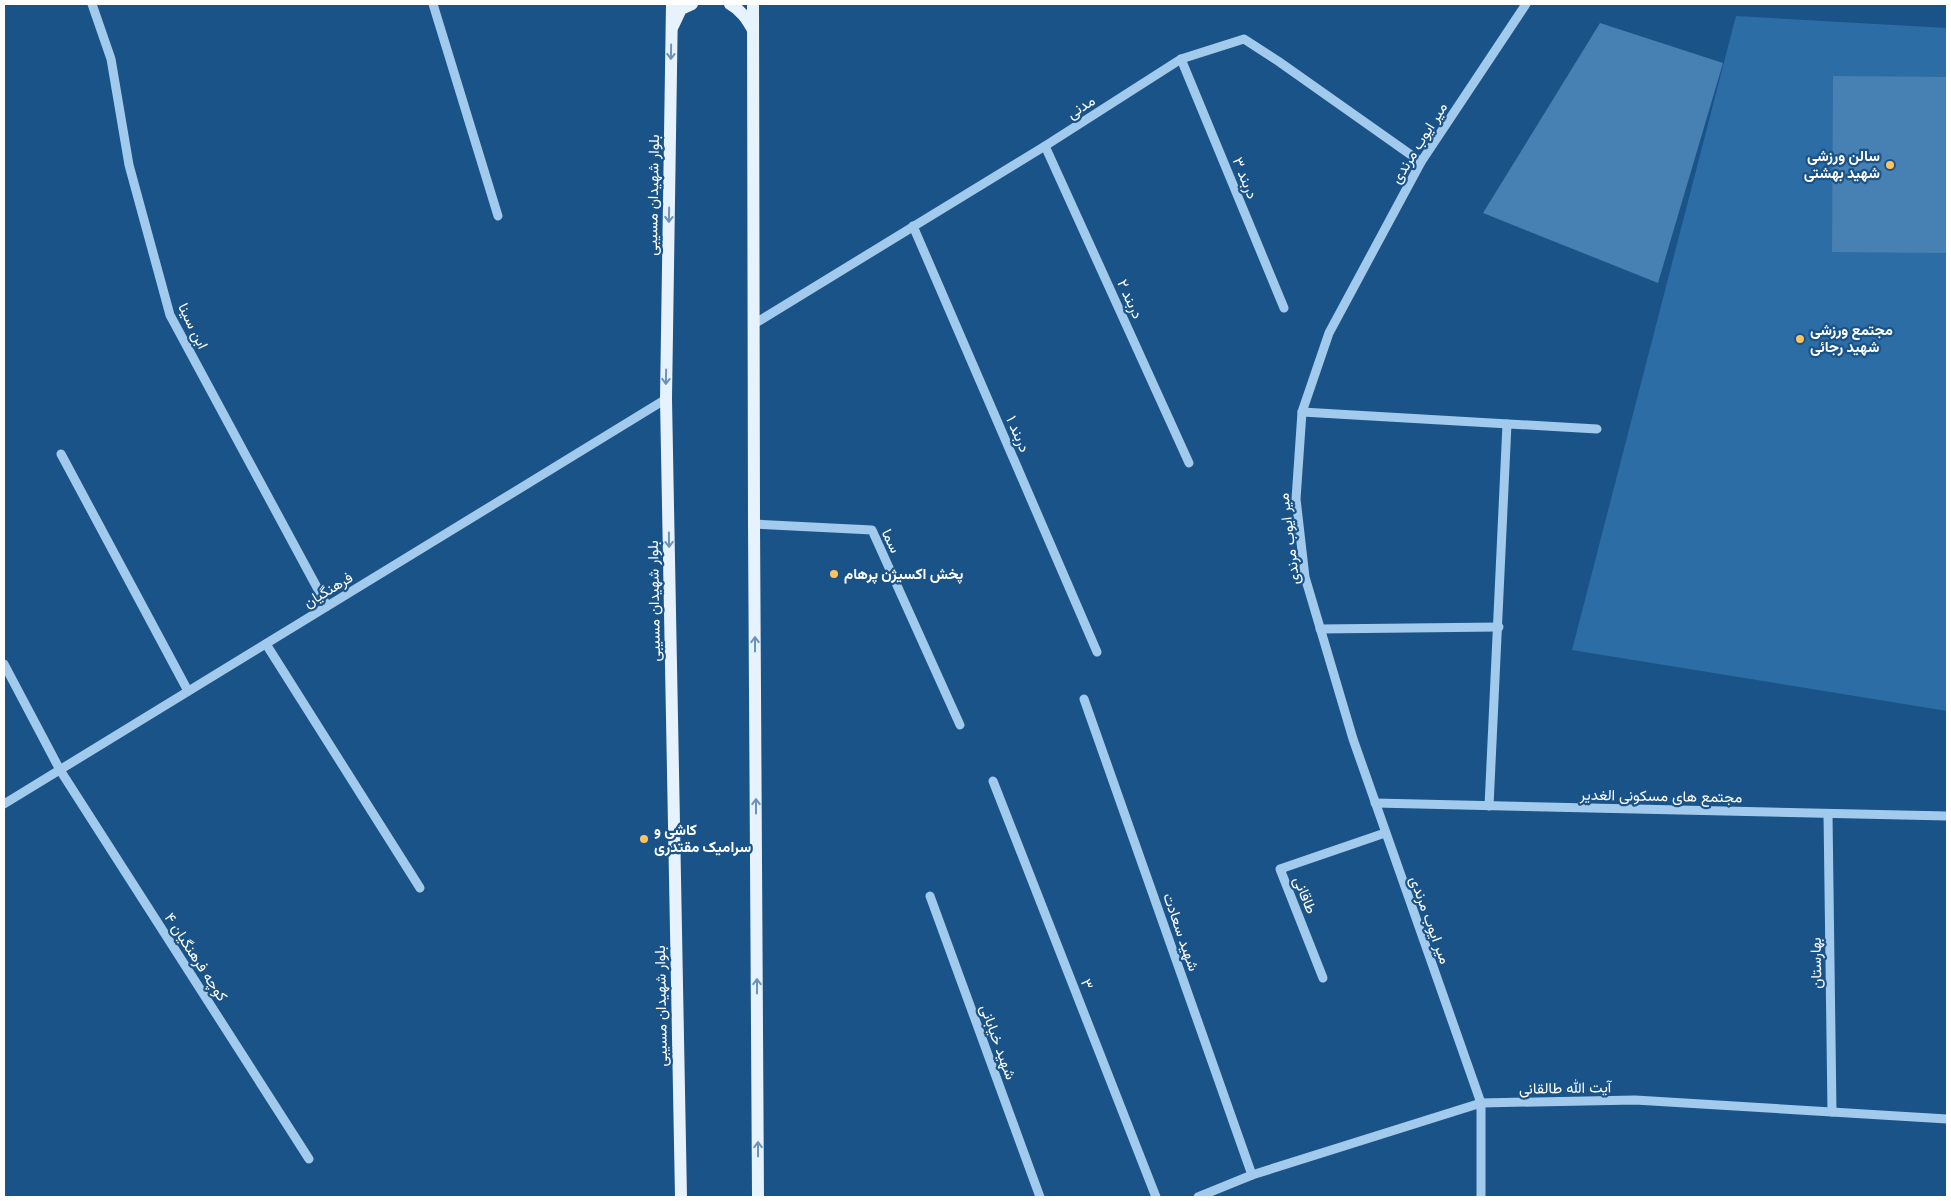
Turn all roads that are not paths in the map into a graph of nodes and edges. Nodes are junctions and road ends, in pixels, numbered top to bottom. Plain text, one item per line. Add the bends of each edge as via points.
1 (92, 4) edge
2 (433, 4) edge
3 (672, 4) edge
4 (692, 4) edge
5 (730, 4) edge
6 (753, 4) edge
7 (1526, 4) edge
8 (672, 30) junction
9 (753, 30) junction
10 (1182, 59) junction
11 (1045, 146) junction
12 (1421, 162) junction
13 (498, 216) dead end
14 (913, 226) junction
15 (1284, 308) dead end
16 (754, 324) junction
17 (666, 399) junction
18 (1302, 412) junction
19 (1507, 424) junction
20 (1597, 429) dead end
21 (61, 454) dead end
22 (1189, 463) dead end
23 (754, 524) junction
24 (327, 606) junction
25 (1499, 627) junction
26 (1320, 629) junction
27 (266, 644) junction
28 (1097, 652) dead end
29 (4, 664) edge
30 (188, 691) junction
31 (1084, 699) dead end
32 (960, 726) dead end
33 (60, 770) junction
34 (993, 781) dead end
35 (1375, 803) junction
36 (4, 804) edge
37 (1489, 806) junction
38 (1828, 814) junction
39 (1947, 816) edge
40 (1385, 833) junction
41 (420, 888) dead end
42 (930, 896) dead end
43 (1323, 978) dead end
44 (1481, 1103) junction
45 (1832, 1112) junction
46 (1947, 1119) edge
47 (309, 1159) dead end
48 (1252, 1175) junction
49 (1213, 1194) edge
50 (681, 1197) edge
51 (758, 1197) edge
52 (1040, 1197) edge
53 (1156, 1197) edge
54 (1198, 1197) edge
55 (1481, 1197) edge

1 - 24 street, ابن سینا via 111,58 129,165 170,315
2 - 13 street
3 - 8 main road, بلوار شهیدان مسیبی
4 - 8 main road via 681,10
5 - 9 main road via 747,19
6 - 9 main road
7 - 12 street, میر ایوب مرندی
8 -> 17 main road, بلوار شهیدان مسیبی
9 - 16 main road
10 - 11 street, مدنی
10 - 12 street, مدنی via 1244,39
10 - 15 street, دربند ۳
11 - 14 street, مدنی
11 - 22 street, دربند ۲
12 - 18 street, میر ایوب مرندی via 1329,333
14 - 16 street, مدنی
14 - 28 street, دربند ۱
16 - 23 main road
17 - 24 street, فرهنگیان
17 -> 50 main road, بلوار شهیدان مسیبی
18 - 19 street
18 - 26 street, میر ایوب مرندی via 1296,499 1305,577
19 - 20 street
19 - 25 street
21 - 30 street
23 - 32 street, سما via 872,530
51 -> 23 main road
24 - 27 street, فرهنگیان
25 - 26 street
25 - 37 street
26 - 35 street, میر ایوب مرندی via 1352,739
27 - 30 street, فرهنگیان
27 - 41 street
29 - 33 street, کوچه فرهنگیان ۴
30 - 33 street, فرهنگیان
31 - 48 street, شهید سعادت
33 - 36 street, فرهنگیان
33 - 47 street, کوچه فرهنگیان ۴
34 - 53 street, ۳
35 - 37 street, مجتمع های مسکونی الغدیر
35 - 40 street, میر ایوب مرندی
37 - 38 street, مجتمع های مسکونی الغدیر
38 - 39 street, مجتمع های مسکونی الغدیر
38 - 45 street, بهارستان
40 - 43 street, طاقانی via 1280,869
40 - 44 street, میر ایوب مرندی
42 - 52 street, شهید خیابانی
44 - 45 street, آیت الله طالقانی via 1635,1100
44 - 48 street, آیت الله طالقانی
44 - 55 street, میر ایوب مرندی
45 - 46 street, آیت الله طالقانی
48 - 49 street, آیت الله طالقانی
49 - 54 street, آیت الله طالقانی

